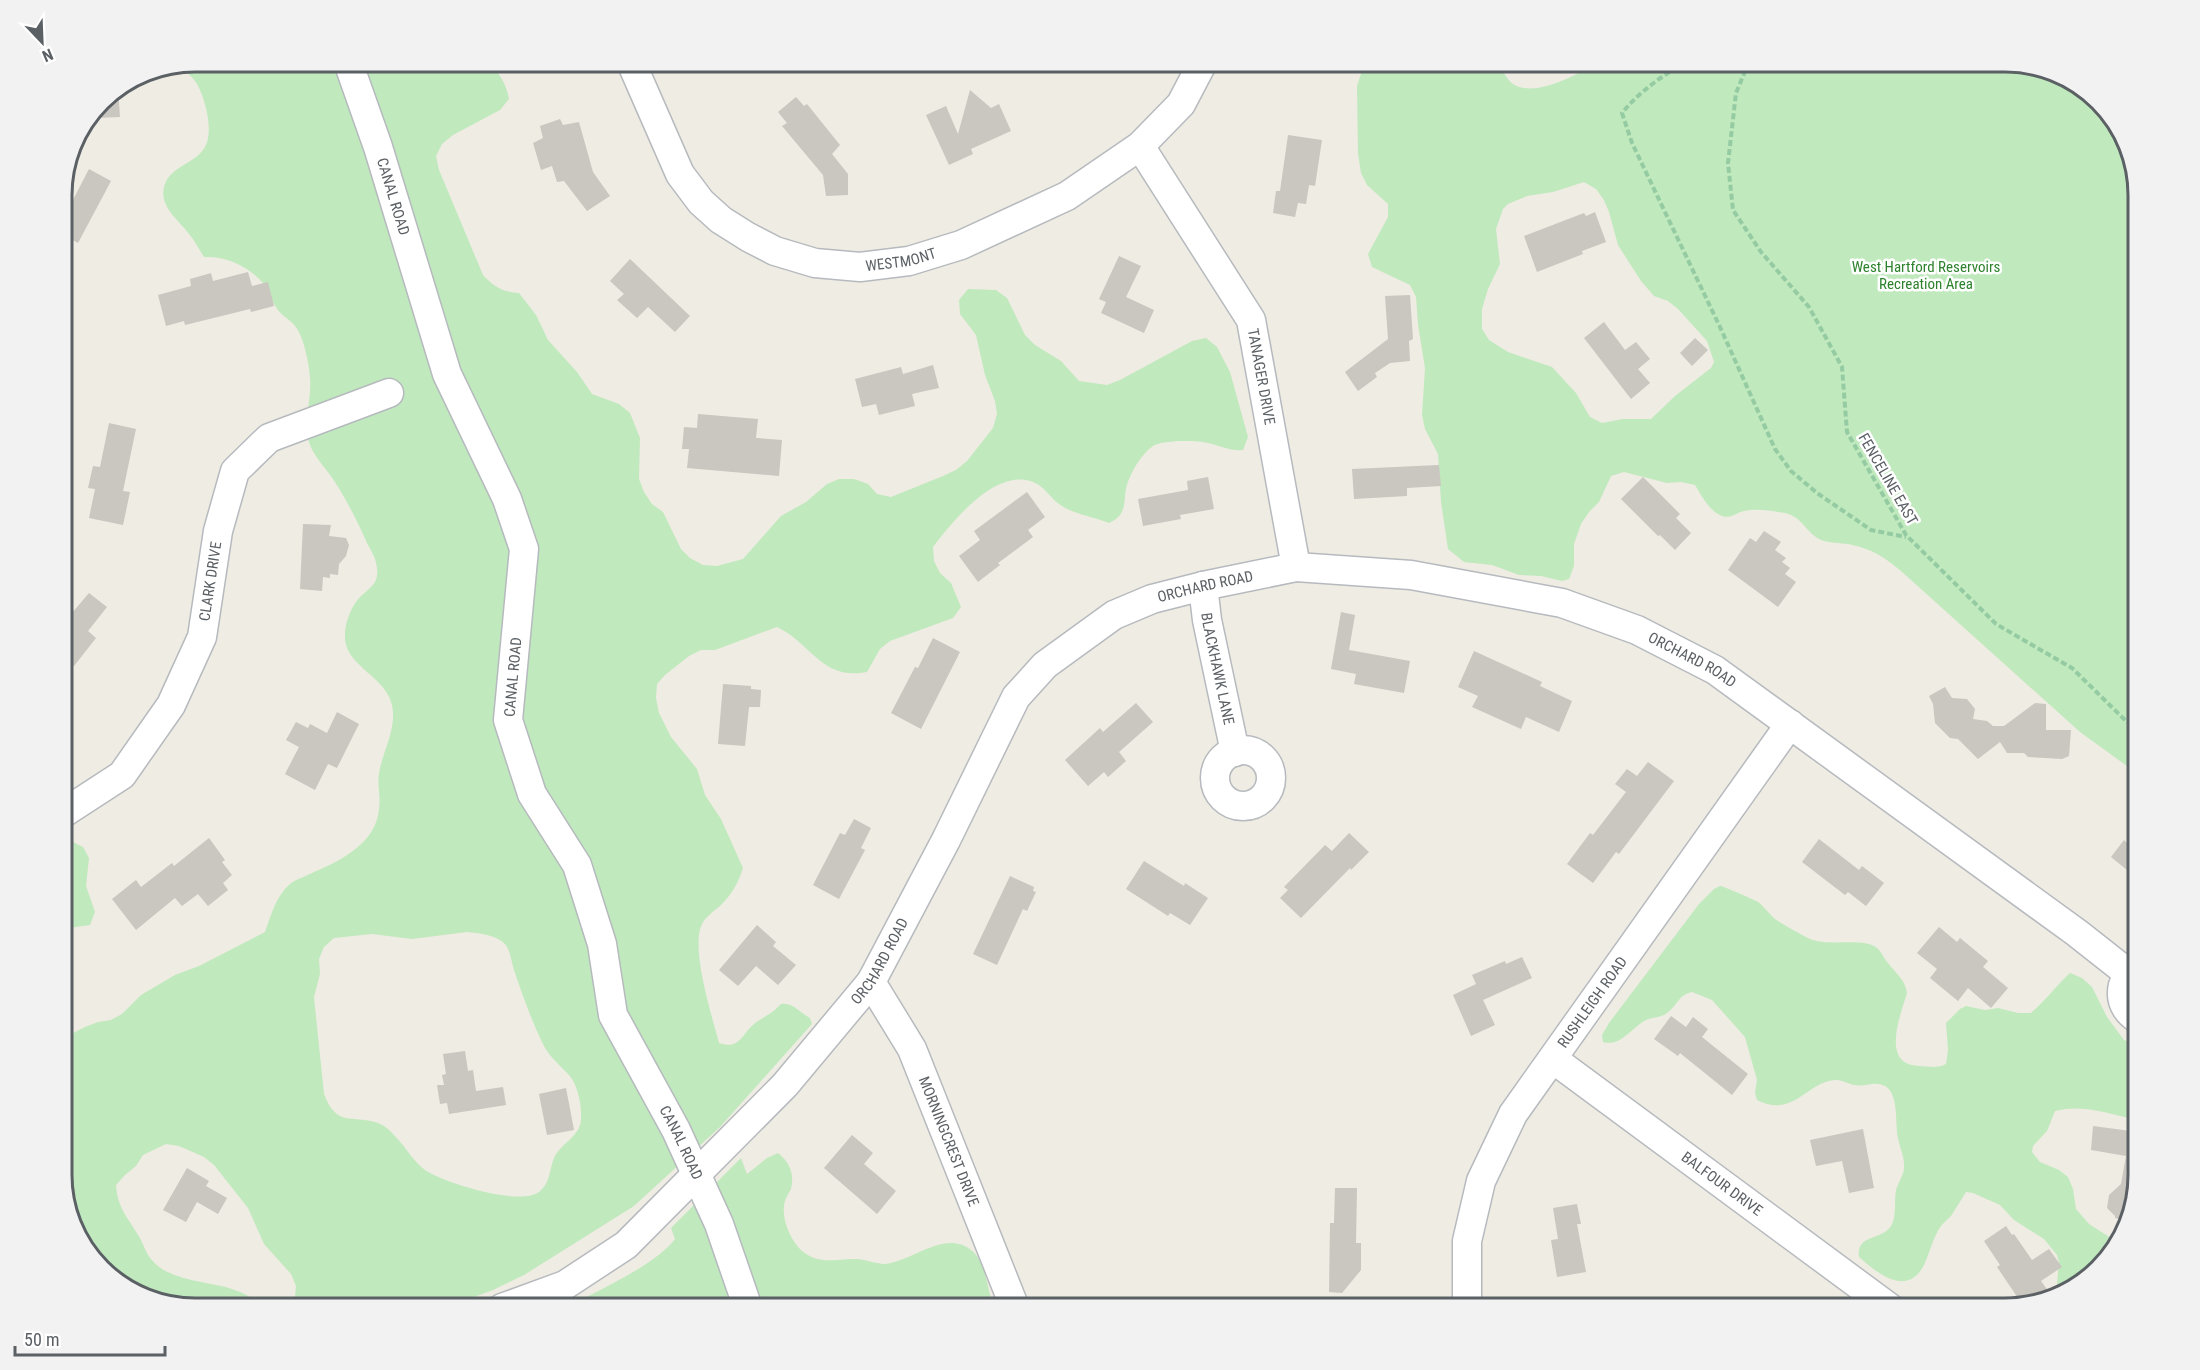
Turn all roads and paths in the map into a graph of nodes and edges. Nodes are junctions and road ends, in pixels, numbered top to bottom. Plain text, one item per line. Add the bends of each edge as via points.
1 (352, 72) edge
2 (636, 72) edge
3 (1198, 72) edge
4 (1669, 72) edge
5 (1745, 72) edge
6 (1140, 146) junction
7 (389, 393) dead end
8 (1908, 537) junction
9 (1296, 567) junction
10 (1203, 586) junction
11 (2128, 723) edge
12 (1790, 724) junction
13 (1235, 752) dead end
14 (72, 807) edge
15 (2128, 968) edge
16 (2128, 979) edge
17 (871, 982) junction
18 (2128, 1011) edge
19 (1553, 1059) junction
20 (696, 1175) junction
21 (529, 1298) edge
22 (744, 1298) edge
23 (1011, 1298) edge
24 (1467, 1298) edge
25 (1876, 1298) edge

1 - 20 street, CANAL ROAD via 447,374 507,499 524,549 508,720 532,794 577,865 602,944 613,1015
2 - 6 street, WESTMONT via 680,174 701,202 748,237 775,251 815,263 860,267 909,261 961,245 1067,196
3 - 6 street, WESTMONT via 1181,104
4 - 8 path via 1635,97 1622,113 1632,143 1775,449 1791,471 1817,494 1871,530
5 - 8 path, FENCELINE EAST via 1736,93 1729,151 1733,210 1761,252 1809,307 1842,367 1847,432
6 - 9 street, TANAGER DRIVE via 1251,320
7 - 14 street, CLARK DRIVE via 268,438 235,471 218,531 202,637 171,705 122,775
8 - 11 path, FENCELINE EAST via 1996,624 2072,668
9 - 10 street, ORCHARD ROAD
9 - 12 street, ORCHARD ROAD via 1411,575 1562,603 1637,630 1716,670
10 - 13 street, BLACKHAWK LANE
10 - 17 street, ORCHARD ROAD via 1152,599 1114,615 1044,665 1016,697
12 - 15 street, ORCHARD ROAD
12 - 19 street, RUSHLEIGH ROAD
16 - 18 street, ORCHARD ROAD via 2121,999
17 - 20 street, ORCHARD ROAD via 785,1085
17 - 23 street, MORNINGCREST DRIVE via 912,1049
19 - 24 street, RUSHLEIGH ROAD via 1513,1114 1481,1181 1467,1241
19 - 25 street, BALFOUR DRIVE
20 - 21 street, ORCHARD ROAD via 626,1245 565,1285
20 - 22 street, CANAL ROAD

